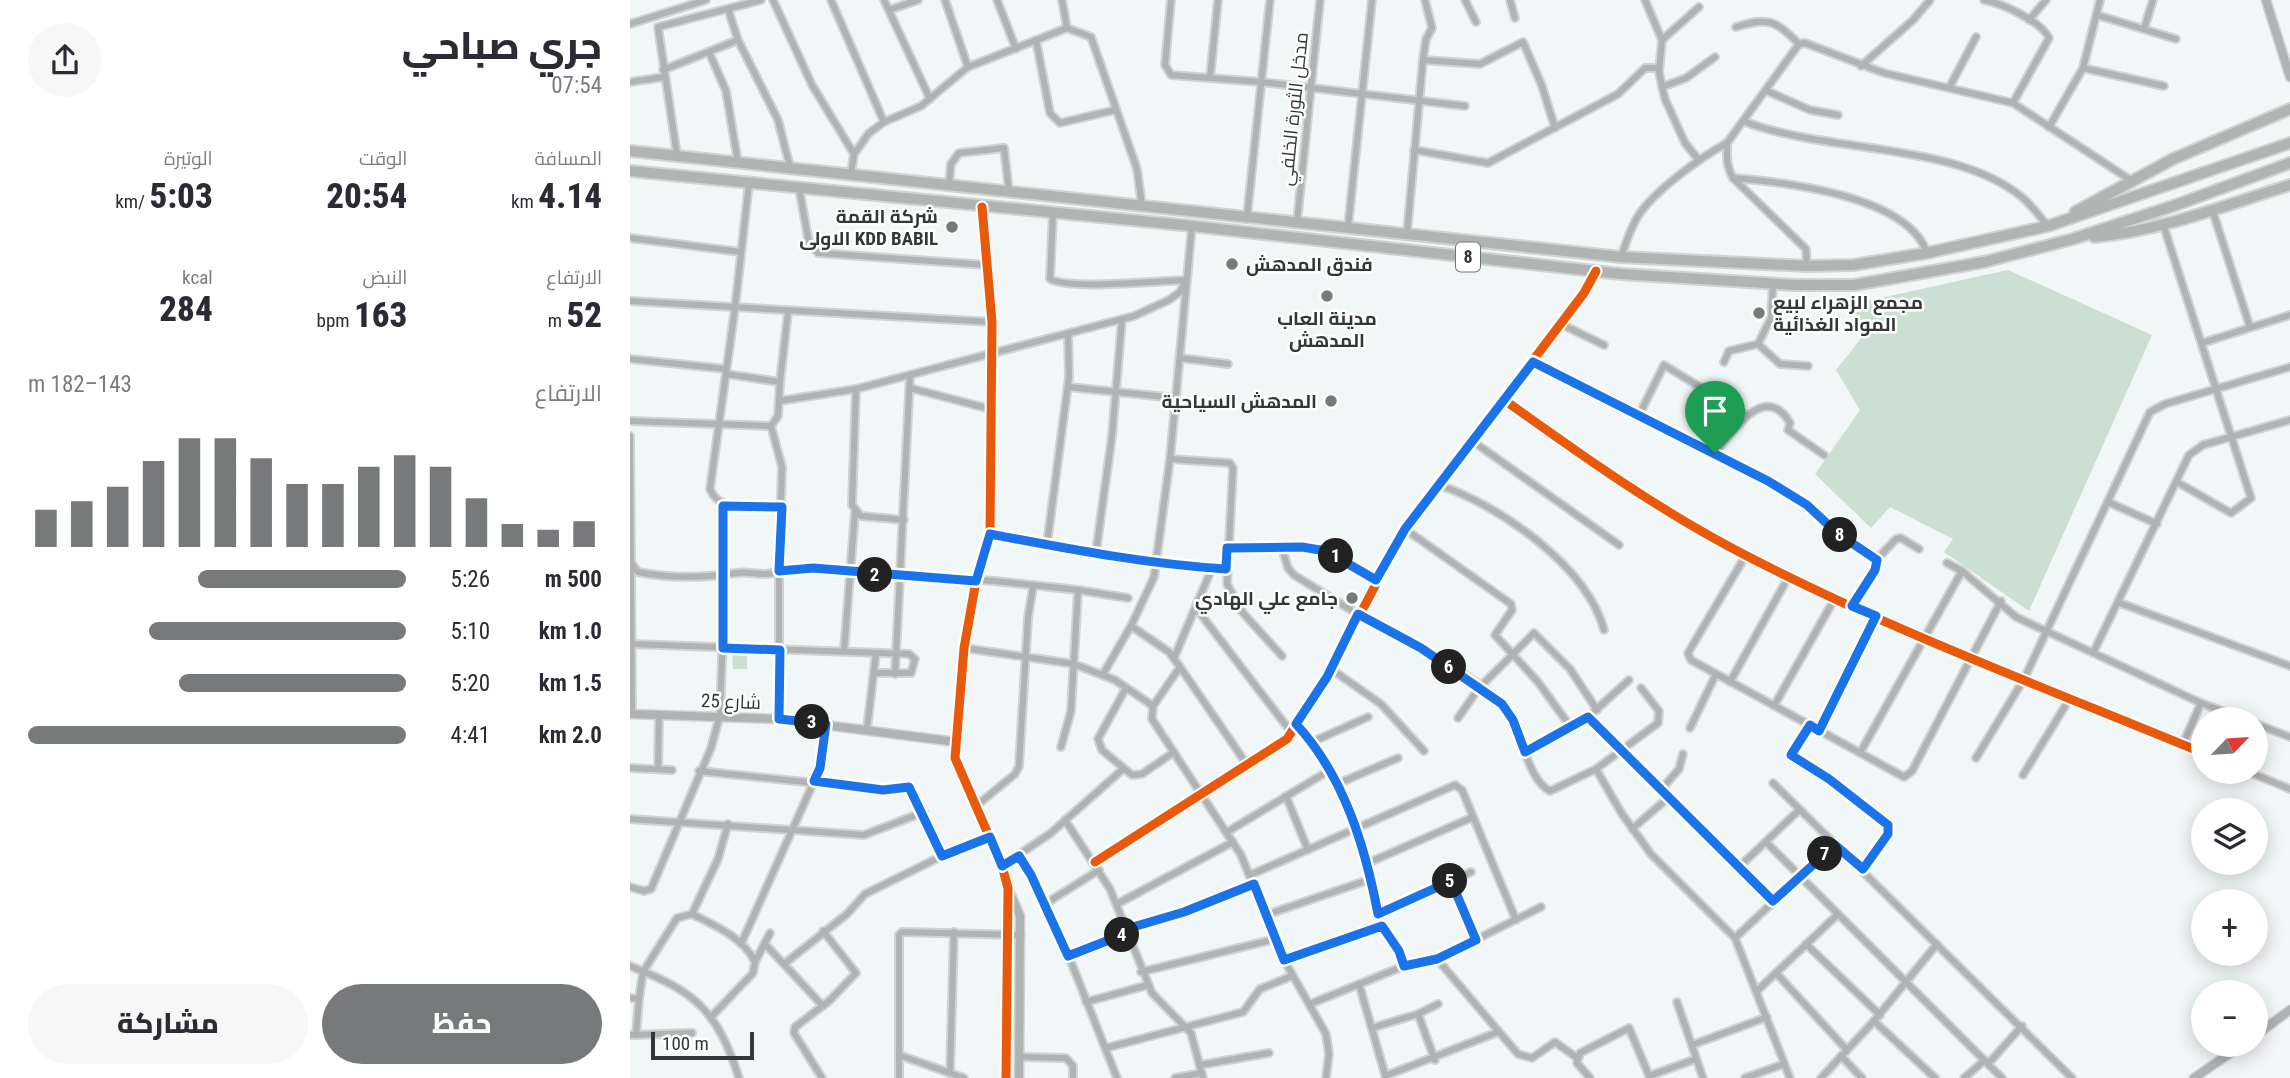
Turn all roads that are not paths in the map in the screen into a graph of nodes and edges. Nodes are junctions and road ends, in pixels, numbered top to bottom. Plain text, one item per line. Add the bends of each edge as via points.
1 (706, 0) edge
2 (761, 0) edge
3 (773, 0) edge
4 (831, 0) edge
5 (884, 0) edge
6 (918, 0) edge
7 (945, 0) edge
8 (997, 0) edge
9 (1062, 0) edge
10 (1171, 0) edge
11 (1218, 0) edge
12 (1270, 0) edge
13 (1320, 0) edge
14 (1371, 0) edge
15 (1425, 0) edge
16 (1465, 0) edge
17 (1510, 0) edge
18 (1645, 0) edge
19 (1930, 0) edge
20 (1984, 0) edge
21 (2046, 0) edge
22 (2100, 0) edge
23 (2152, 0) edge
24 (2266, 0) edge
25 (681, 3) edge
26 (1699, 7) dead end
27 (728, 9) junction
28 (889, 10) junction
29 (2097, 15) junction
30 (1515, 18) dead end
31 (2029, 20) junction
32 (1475, 22) dead end
33 (630, 24) edge
34 (1736, 27) dead end
35 (1067, 28) junction
36 (2144, 29) junction
37 (1976, 37) dead end
38 (2176, 39) dead end
39 (738, 40) junction
40 (1036, 40) junction
41 (1662, 40) junction
42 (1799, 44) junction
43 (1016, 48) junction
44 (709, 52) junction
45 (1715, 57) dead end
46 (1423, 60) junction
47 (1861, 66) junction
48 (968, 67) junction
49 (1659, 68) junction
50 (2083, 68) junction
51 (664, 73) junction
52 (2290, 77) edge
53 (1210, 78) junction
54 (630, 82) edge
55 (1261, 82) junction
56 (2164, 86) dead end
57 (1312, 87) junction
58 (1662, 87) junction
59 (1949, 88) junction
60 (1767, 91) junction
61 (1362, 93) junction
62 (930, 99) junction
63 (1419, 101) junction
64 (2012, 103) junction
65 (1465, 106) dead end
66 (2290, 109) edge
67 (1115, 110) junction
68 (1838, 115) dead end
69 (1743, 121) junction
70 (884, 122) junction
71 (2049, 127) junction
72 (1555, 128) junction
73 (2289, 143) edge
74 (1727, 144) junction
75 (1414, 150) junction
76 (630, 151) edge
77 (854, 154) junction
78 (677, 155) junction
79 (1698, 159) junction
80 (738, 162) junction
81 (2290, 163) edge
82 (790, 167) junction
83 (630, 171) edge
84 (830, 172) junction
85 (851, 174) junction
86 (872, 177) junction
87 (1733, 178) junction
88 (2132, 181) junction
89 (748, 183) junction
90 (949, 185) junction
91 (2290, 185) edge
92 (799, 188) junction
93 (828, 191) junction
94 (1009, 191) junction
95 (869, 195) junction
96 (1142, 206) junction
97 (982, 207) junction
98 (2212, 209) junction
99 (1053, 214) junction
100 (1247, 217) junction
101 (1297, 222) junction
102 (2163, 224) junction
103 (1192, 226) junction
104 (2048, 226) junction
105 (1348, 227) junction
106 (1406, 233) junction
107 (630, 238) edge
108 (2073, 239) junction
109 (741, 252) junction
110 (1927, 253) junction
111 (1621, 257) junction
112 (987, 265) junction
113 (1853, 265) junction
114 (1807, 266) junction
115 (1596, 271) junction
116 (1186, 280) junction
117 (1773, 285) junction
118 (1808, 285) junction
119 (1854, 285) junction
120 (630, 301) edge
121 (735, 308) junction
122 (788, 312) junction
123 (2290, 315) edge
124 (1122, 319) junction
125 (992, 322) junction
126 (1561, 324) junction
127 (2250, 327) junction
128 (1068, 334) junction
129 (2202, 342) junction
130 (1758, 344) junction
131 (1604, 345) dead end
132 (991, 354) junction
133 (1181, 358) junction
134 (630, 359) edge
135 (1533, 362) junction
136 (1724, 362) dead end
137 (1228, 364) dead end
138 (1808, 366) dead end
139 (2290, 367) edge
140 (726, 372) junction
141 (910, 375) junction
142 (780, 382) junction
143 (1068, 387) junction
144 (856, 388) junction
145 (910, 388) junction
146 (2216, 389) junction
147 (1116, 391) junction
148 (1176, 398) junction
149 (1503, 399) junction
150 (779, 401) junction
151 (990, 409) junction
152 (1639, 415) junction
153 (1746, 415) junction
154 (2290, 420) edge
155 (630, 421) edge
156 (719, 424) junction
157 (771, 426) junction
158 (630, 436) edge
159 (2232, 437) junction
160 (1472, 440) junction
161 (1715, 453) junction
162 (1824, 455) dead end
163 (1170, 459) junction
164 (630, 461) edge
165 (2177, 482) junction
166 (1439, 485) junction
167 (2108, 502) junction
168 (723, 506) junction
169 (782, 507) junction
170 (855, 512) junction
171 (904, 520) junction
172 (2157, 524) junction
173 (1405, 529) junction
174 (990, 534) junction
175 (1047, 544) junction
176 (1619, 545) dead end
177 (1227, 548) junction
178 (1282, 548) junction
179 (1919, 548) dead end
180 (1096, 552) junction
181 (1746, 555) junction
182 (1877, 560) junction
183 (630, 561) edge
184 (1947, 563) dead end
185 (1155, 564) junction
186 (1213, 568) junction
187 (1226, 569) junction
188 (1962, 570) junction
189 (779, 571) junction
190 (850, 573) junction
191 (900, 576) junction
192 (1788, 576) junction
193 (725, 577) junction
194 (1376, 580) junction
195 (976, 581) junction
196 (1033, 587) junction
197 (1078, 590) junction
198 (1128, 598) dead end
199 (1835, 598) junction
200 (2001, 601) junction
201 (2120, 603) junction
202 (1852, 606) junction
203 (1196, 608) junction
204 (1358, 614) junction
205 (1876, 616) junction
206 (1131, 626) junction
207 (1604, 630) dead end
208 (2046, 632) junction
209 (1926, 637) junction
210 (631, 641) edge
211 (723, 648) junction
212 (964, 648) junction
213 (780, 650) junction
214 (844, 651) junction
215 (876, 653) junction
216 (2093, 653) junction
217 (1512, 654) junction
218 (896, 655) junction
219 (1282, 656) dead end
220 (1972, 656) junction
221 (1174, 658) junction
222 (1027, 659) junction
223 (1074, 664) junction
224 (2290, 666) edge
225 (1180, 667) junction
226 (1331, 669) junction
227 (874, 673) junction
228 (895, 674) junction
229 (1103, 674) junction
230 (1716, 674) junction
231 (2024, 679) junction
232 (1629, 680) dead end
233 (1730, 682) junction
234 (1126, 688) junction
235 (1479, 688) junction
236 (1641, 688) dead end
237 (2070, 698) junction
238 (2201, 703) junction
239 (1153, 706) junction
240 (1774, 706) junction
241 (2211, 707) edge
242 (1597, 710) junction
243 (631, 714) edge
244 (659, 715) junction
245 (720, 715) junction
246 (1368, 717) dead end
247 (1588, 717) junction
248 (1458, 718) dead end
249 (779, 719) junction
250 (826, 724) junction
251 (1296, 724) junction
252 (1810, 725) junction
253 (1570, 726) junction
254 (1690, 728) dead end
255 (867, 729) junction
256 (2268, 729) edge
257 (1819, 731) junction
258 (1291, 733) junction
259 (2290, 737) edge
260 (956, 742) junction
261 (1312, 742) junction
262 (2183, 744) junction
263 (1061, 747) dead end
264 (2191, 748) edge
265 (1424, 751) dead end
266 (1174, 752) junction
267 (1525, 752) junction
268 (1621, 752) junction
269 (1860, 753) junction
270 (1683, 754) dead end
271 (1398, 758) dead end
272 (1976, 758) dead end
273 (1248, 766) junction
274 (630, 768) edge
275 (657, 769) junction
276 (1123, 769) junction
277 (1596, 769) junction
278 (672, 770) dead end
279 (1330, 770) junction
280 (699, 771) junction
281 (2023, 775) dead end
282 (2268, 780) edge
283 (814, 781) junction
284 (1773, 783) dead end
285 (1337, 784) junction
286 (2290, 789) edge
287 (1660, 791) junction
288 (1201, 795) junction
289 (1286, 796) junction
290 (1668, 798) junction
291 (976, 806) junction
292 (1799, 810) junction
293 (924, 813) junction
294 (1473, 817) junction
295 (630, 819) edge
296 (1065, 820) junction
297 (678, 821) junction
298 (728, 824) junction
299 (792, 828) junction
300 (1356, 829) junction
301 (1632, 829) junction
302 (1227, 832) junction
303 (990, 837) junction
304 (1233, 842) junction
305 (1766, 842) junction
306 (1835, 845) junction
307 (1308, 850) junction
308 (942, 856) junction
309 (1019, 856) junction
310 (1095, 862) junction
311 (1368, 863) junction
312 (1002, 866) junction
313 (1739, 867) junction
314 (1863, 869) junction
315 (1099, 870) junction
316 (1471, 872) dead end
317 (1250, 875) junction
318 (1800, 877) junction
319 (1371, 879) junction
320 (1451, 881) junction
321 (1254, 884) junction
322 (630, 887) edge
323 (1008, 888) junction
324 (1773, 901) junction
325 (1045, 904) junction
326 (1117, 904) junction
327 (1541, 907) dead end
328 (692, 914) junction
329 (1378, 914) junction
330 (1266, 915) junction
331 (1837, 915) junction
332 (1516, 920) junction
333 (1382, 926) junction
334 (823, 931) junction
335 (1127, 931) junction
336 (954, 932) junction
337 (770, 933) dead end
338 (1008, 935) junction
339 (1021, 935) junction
340 (1735, 938) junction
341 (1275, 939) junction
342 (1476, 940) junction
343 (741, 944) junction
344 (765, 944) junction
345 (1806, 944) junction
346 (1937, 944) junction
347 (1068, 956) junction
348 (1437, 959) junction
349 (1284, 960) junction
350 (755, 962) junction
351 (784, 964) junction
352 (630, 966) edge
353 (1404, 966) junction
354 (643, 972) junction
355 (1141, 972) junction
356 (1776, 973) junction
357 (1292, 976) junction
358 (1906, 982) junction
359 (1359, 984) junction
360 (1148, 985) junction
361 (1757, 991) junction
362 (630, 998) edge
363 (639, 999) junction
364 (1086, 1002) junction
365 (1677, 1002) dead end
366 (1310, 1004) junction
367 (1438, 1004) dead end
368 (823, 1006) junction
369 (2290, 1010) edge
370 (1418, 1014) junction
371 (1880, 1015) junction
372 (712, 1016) junction
373 (1767, 1017) junction
374 (1874, 1021) junction
375 (2022, 1026) junction
376 (2268, 1026) edge
377 (1186, 1027) junction
378 (1372, 1028) junction
379 (1498, 1032) junction
380 (692, 1033) dead end
381 (633, 1035) edge
382 (1692, 1045) junction
383 (1106, 1048) junction
384 (1847, 1050) junction
385 (1269, 1053) dead end
386 (899, 1055) junction
387 (1841, 1056) junction
388 (1019, 1057) junction
389 (2225, 1057) edge
390 (1577, 1058) junction
391 (1696, 1059) junction
392 (1435, 1060) junction
393 (1987, 1062) junction
394 (1784, 1064) junction
395 (1200, 1065) junction
396 (950, 1073) junction
397 (1006, 1075) edge
398 (1019, 1075) edge
399 (1202, 1076) edge
400 (1385, 1077) edge
401 (1650, 1077) edge
402 (739, 1078) edge
403 (822, 1078) edge
404 (899, 1078) edge
405 (964, 1078) edge
406 (1073, 1078) edge
407 (1116, 1078) edge
408 (1175, 1078) edge
409 (1326, 1078) edge
410 (1590, 1078) edge
411 (1703, 1078) edge
412 (1745, 1078) edge
413 (1790, 1078) edge
414 (1821, 1078) edge
415 (1862, 1078) edge
416 (1934, 1078) edge
417 (1964, 1078) edge
418 (2002, 1078) edge
419 (2072, 1078) edge
420 (2194, 1078) edge

1 - 25 street
2 - 27 street
3 - 77 street via 812,85
4 - 70 street
5 - 28 street
6 - 28 street
7 - 48 street
8 - 43 street
9 - 35 street
10 - 53 street via 1166,71
11 - 53 street
12 - 55 street
13 - 57 street, مدخل الثورة الخلفي
14 - 61 street
15 - 46 street via 1433,24
16 - 32 street
17 - 30 street
18 - 41 street
19 - 47 street
20 - 31 street via 2003,4
21 - 31 street
22 - 29 street
23 - 36 street
24 - 52 street
25 - 33 street
26 - 41 street
27 - 39 street
27 - 51 street via 658,27
28 - 62 street
29 - 36 street
29 - 50 street
31 - 64 street via 2048,34 2049,42
34 - 42 street via 1769,21 1780,25
35 - 40 street
35 - 67 street via 1091,37
36 - 38 street
37 - 59 street
39 - 44 street
39 - 82 street via 778,120
40 - 43 street
40 - 67 street via 1054,119 1060,124
41 - 49 street
42 - 47 street
42 - 60 street
43 - 48 street
44 - 51 street
44 - 80 street via 726,91
45 - 58 street via 1686,78
46 - 63 street
46 - 72 street via 1480,64 1523,42
47 - 59 street
48 - 62 street
49 - 58 street
49 - 72 street via 1644,68 1618,94
50 - 56 street
50 - 71 street
51 - 54 street
51 - 78 street
53 - 55 street
55 - 57 street
55 - 100 street
57 - 61 street
57 - 101 street, مدخل الثورة الخلفي
58 - 79 street via 1685,144
59 - 64 street
60 - 68 street via 1810,110
60 - 69 street
61 - 63 street
61 - 105 street
62 - 70 street
63 - 65 street
63 - 75 street
64 - 71 street
66 - 88 highway
67 - 96 street via 1138,169
69 - 74 street
69 - 104 street via 1805,140 1946,162 1992,178 2023,198
70 - 77 street via 862,140
71 - 88 street
72 - 75 street via 1488,163
73 - 104 highway, 8
74 - 79 street
74 - 87 street
75 - 106 street
76 - 78 highway, 8
77 - 85 street
78 - 80 highway, 8
79 - 111 street via 1645,208
80 - 82 highway, 8
81 - 108 highway, 8
82 - 84 highway, 8
83 - 89 highway, 8
84 - 85 highway, 8
84 - 93 highway via 836,184
85 - 86 highway, 8
86 - 90 highway, 8
86 - 95 highway via 863,184
87 - 110 street via 1836,193 1913,228
87 - 114 street via 1800,240 1807,249
88 - 104 highway
89 - 92 highway, 8
89 - 109 street
90 - 94 highway, 8
90 - 94 street via 951,164 959,153 1004,148
91 - 98 highway
92 - 93 highway, 8
92 - 112 street via 809,243 818,253
93 - 95 highway, 8
94 - 96 highway, 8
95 - 97 highway, 8
96 - 100 highway, 8
97 - 99 highway, 8
97 - 112 street
98 - 102 highway
98 - 127 street
99 - 103 highway, 8
99 - 116 street via 1048,274 1055,281 1114,285
100 - 101 highway, 8
101 - 105 highway, 8
102 - 108 highway via 2127,234
102 - 129 street
103 - 115 highway, 8
103 - 116 street
104 - 110 highway, 8
105 - 106 highway, 8
106 - 111 highway, 8
107 - 109 street
108 - 119 highway, 8 via 1950,270
109 - 121 street
110 - 113 highway, 8
111 - 114 highway, 8
112 - 125 street
113 - 114 highway, 8
113 - 119 highway via 1845,273
114 - 118 highway via 1813,275
115 - 117 highway, 8
115 - 126 street
116 - 124 street via 1169,300
116 - 133 street
117 - 118 highway, 8
117 - 130 street via 1771,318
118 - 119 highway, 8
120 - 121 street
121 - 122 street
121 - 140 street
122 - 125 street
122 - 142 street
123 - 127 street
124 - 128 street
124 - 147 street
125 - 132 street
126 - 131 street
126 - 135 street
127 - 129 street
128 - 132 street
128 - 143 street
129 - 146 street
130 - 136 street via 1729,351
130 - 138 street via 1780,364
132 - 141 street
132 - 151 street
133 - 137 street
133 - 148 street
134 - 140 street
135 - 149 street
135 - 152 street
139 - 146 street
140 - 142 street
140 - 156 street
141 - 144 street
141 - 145 street
142 - 150 street
143 - 147 street
143 - 175 street
144 - 150 street
144 - 170 street
145 - 151 street
145 - 171 street
146 - 159 street
146 - 167 street via 2150,412
147 - 148 street
147 - 180 street
148 - 163 street
149 - 160 street
149 - 181 street via 1642,495
150 - 157 street
151 - 174 street
152 - 153 street via 1664,365
152 - 161 street
153 - 161 street
153 - 162 street via 1757,408 1777,411 1790,423 1788,430
154 - 159 street
155 - 156 street
156 - 157 street
156 - 168 street via 710,489
157 - 169 street via 782,467
158 - 164 street
159 - 165 street via 2195,449
159 - 165 street via 2251,498 2231,513
160 - 166 street
160 - 176 street
161 - 182 street via 1807,505
163 - 177 street via 1230,464 1233,468
163 - 185 street
164 - 183 street
165 - 172 street
166 - 173 street
166 - 207 street via 1479,502 1550,550 1582,589
167 - 172 street
167 - 208 street
168 - 169 street
168 - 193 street
169 - 189 street
170 - 171 street
170 - 190 street
171 - 191 street
172 - 201 street
173 - 194 street
173 - 217 street via 1511,604 1512,610 1495,635
174 - 175 street
174 - 195 street
175 - 180 street
177 - 178 street
177 - 187 street
178 - 194 street via 1326,551
178 - 204 street via 1294,575
179 - 182 street via 1896,539
180 - 185 street
181 - 192 street
181 - 230 street via 1688,653 1691,660
182 - 202 street
183 - 193 street via 638,572 656,576
183 - 210 street
184 - 188 street
185 - 186 street
185 - 206 street
186 - 187 street
186 - 203 street
187 - 219 street via 1227,584 1243,613
188 - 200 street
188 - 209 street
189 - 190 street via 813,568
189 - 193 street via 737,572
189 - 213 street
190 - 191 street
190 - 214 street
191 - 195 street
191 - 218 street
192 - 199 street
192 - 233 street
193 - 211 street
194 - 204 street
195 - 196 street
195 - 212 street
196 - 197 street
196 - 222 street
197 - 198 street
197 - 223 street
199 - 202 street
199 - 240 street
200 - 208 street via 2016,617
200 - 220 street
201 - 216 street
201 - 224 street
202 - 205 street
203 - 221 street
203 - 258 street
204 - 226 street
204 - 235 street via 1421,648
205 - 209 street
205 - 257 street
206 - 221 street
206 - 229 street
208 - 216 street
208 - 231 street
209 - 220 street
209 - 269 street
210 - 211 street
210 - 243 street
211 - 213 street
211 - 245 street
212 - 222 street
212 - 260 street
213 - 214 street
213 - 249 street
214 - 215 street
215 - 218 street
215 - 227 street
216 - 238 street
217 - 235 street
217 - 242 street via 1530,635 1538,634 1570,669
217 - 253 street
218 - 228 street
218 - 228 street via 913,656 915,668 911,673
220 - 231 street
220 - 269 street via 1908,775
221 - 225 street
222 - 223 street
222 - 291 street via 1019,766 1016,774
223 - 229 street
223 - 263 street via 1071,711
225 - 239 street
225 - 273 street
226 - 251 street
226 - 265 street via 1381,704
227 - 228 street
227 - 255 street
229 - 234 street
230 - 233 street
230 - 254 street
231 - 237 street
231 - 272 street
232 - 242 street
233 - 240 street
234 - 239 street
234 - 276 street via 1098,739 1102,750
235 - 248 street
235 - 267 street via 1510,715
236 - 268 street via 1661,716
237 - 262 street
237 - 281 street
238 - 241 street
238 - 262 street
239 - 266 street via 1152,719
240 - 252 street
242 - 247 street
243 - 244 street, شارع 25
244 - 245 street, شارع 25
244 - 275 street
245 - 249 street, شارع 25
245 - 280 street
246 - 261 street
247 - 253 street
247 - 268 street
249 - 250 street, شارع 25
250 - 255 street, شارع 25
250 - 283 street
251 - 258 street
251 - 261 street
252 - 257 street
252 - 314 street via 1791,755 1861,803 1889,829
253 - 267 street
255 - 260 street, شارع 25
256 - 259 street
257 - 269 street
258 - 273 street
260 - 291 street via 955,758
261 - 279 street
262 - 264 street
266 - 276 street via 1142,774 1132,775
266 - 288 street
267 - 277 street via 1543,788 1549,791
268 - 277 street
268 - 287 street
270 - 287 street via 1679,769
271 - 285 street
273 - 288 street
274 - 275 street
275 - 278 street
276 - 296 street
277 - 301 street
279 - 285 street
279 - 289 street
280 - 283 street
280 - 297 street
282 - 286 street
283 - 293 street via 883,790 909,787
283 - 299 street
284 - 292 street
285 - 300 street
287 - 290 street
288 - 302 street
288 - 310 street
289 - 302 street
289 - 307 street
290 - 301 street
290 - 313 street
291 - 303 street
292 - 305 street
292 - 306 street
293 - 299 street via 874,834
293 - 308 street
294 - 300 street via 1460,786 1455,785
294 - 311 street
294 - 332 street
295 - 297 street
296 - 309 street
296 - 310 street
297 - 298 street
297 - 322 street via 651,889
298 - 299 street
298 - 328 street via 718,859
299 - 343 street
300 - 307 street
300 - 311 street
301 - 340 street
302 - 304 street
303 - 308 street
303 - 312 street
304 - 317 street
304 - 326 street
305 - 313 street
305 - 318 street
306 - 314 street
306 - 318 street
307 - 317 street
308 - 334 street via 865,894
309 - 312 street
309 - 325 street
310 - 315 street
311 - 319 street
312 - 323 street
313 - 324 street
314 - 346 street
315 - 325 street
315 - 326 street
316 - 320 street
317 - 321 street
318 - 324 street
318 - 331 street
319 - 329 street
319 - 330 street
320 - 329 street
320 - 342 street
321 - 330 street
321 - 335 street
323 - 338 street
323 - 339 street via 1020,916
324 - 340 street
325 - 347 street
326 - 335 street
327 - 332 street
328 - 343 street
328 - 354 street via 677,918
329 - 333 street
330 - 341 street
331 - 345 street
331 - 358 street
332 - 342 street
333 - 349 street
333 - 353 street
334 - 351 street
334 - 368 street via 856,973
335 - 347 street
335 - 355 street
336 - 338 street
336 - 386 street via 908,930 900,935
336 - 396 street
337 - 344 street
338 - 339 street
338 - 397 street
339 - 388 street
340 - 361 street
341 - 349 street
341 - 355 street
342 - 348 street
343 - 350 street
344 - 350 street
344 - 351 street
345 - 356 street
345 - 371 street
346 - 358 street
346 - 375 street
347 - 364 street
348 - 353 street
348 - 379 street
349 - 357 street
350 - 372 street via 753,973
351 - 368 street
352 - 354 street
353 - 359 street
354 - 363 street
354 - 372 street via 679,988
355 - 360 street
356 - 361 street
356 - 384 street
357 - 366 street
357 - 377 street via 1260,989 1243,1012
358 - 371 street
358 - 393 street
359 - 366 street
359 - 378 street
360 - 364 street
360 - 377 street via 1160,1004
361 - 373 street
362 - 363 street
363 - 381 street
364 - 383 street
365 - 382 street
366 - 409 street via 1326,1034
367 - 370 street
368 - 403 street via 794,1032
369 - 376 street
370 - 378 street
370 - 392 street
371 - 374 street
372 - 402 street
373 - 382 street
373 - 394 street
374 - 384 street
374 - 416 street
375 - 393 street
375 - 419 street
377 - 383 street
377 - 395 street
378 - 400 street
379 - 390 street via 1511,1048 1527,1057 1555,1042
379 - 392 street
380 - 381 street
382 - 391 street
383 - 407 street
384 - 387 street
385 - 395 street
386 - 396 street
386 - 404 street
387 - 414 street
387 - 415 street
388 - 398 street
388 - 406 street via 1066,1058 1073,1066
389 - 420 street
390 - 401 street via 1629,1028
390 - 410 street
391 - 401 street
391 - 411 street
392 - 400 street
393 - 417 street
393 - 418 street
394 - 412 street
394 - 413 street
395 - 399 street
396 - 405 street
397 - 398 street
399 - 408 street

